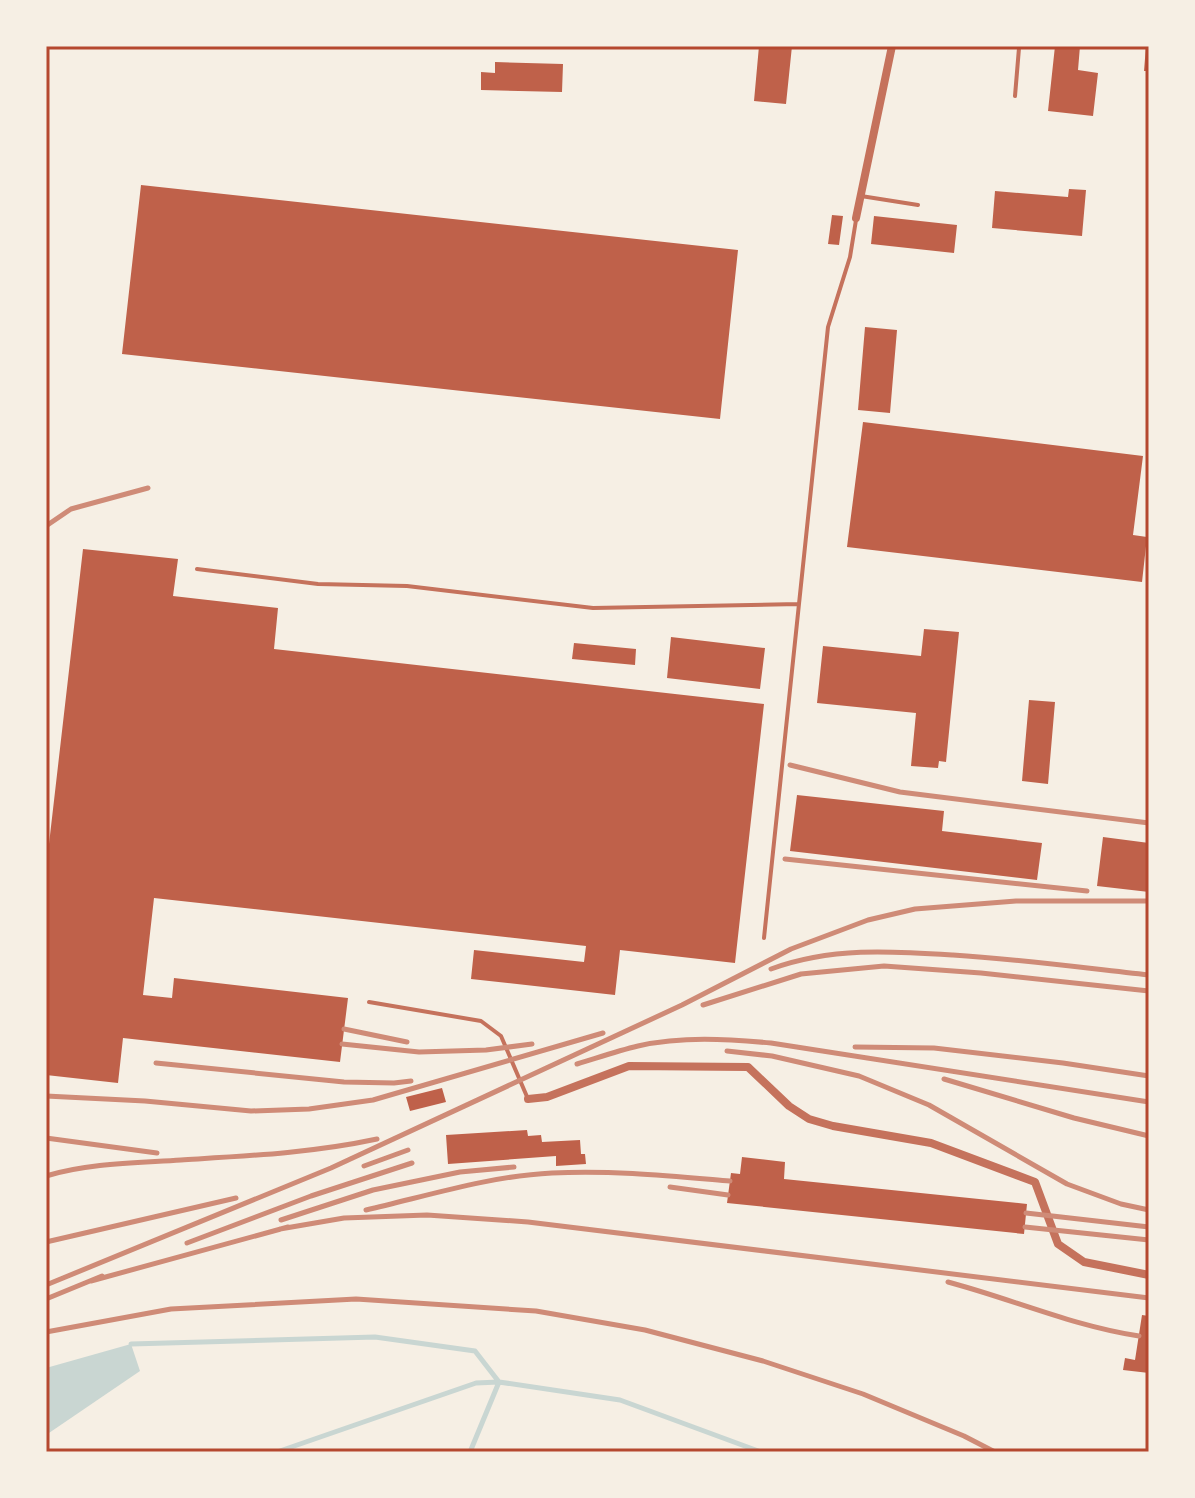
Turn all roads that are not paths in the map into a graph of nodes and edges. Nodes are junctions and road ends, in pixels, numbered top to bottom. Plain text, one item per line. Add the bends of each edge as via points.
1 (892, 46) edge
2 (1017, 46) edge
3 (1015, 96) dead end
4 (861, 196) junction
5 (918, 205) dead end
6 (856, 218) joint
7 (197, 569) dead end
8 (799, 604) junction
9 (764, 938) dead end
10 (369, 1002) dead end
11 (528, 1099) joint
12 (1149, 1275) edge

1 - 4 street
2 - 3 lane
4 - 5 lane
4 - 6 street
6 - 8 lane via 828,327
7 - 8 lane via 593,608
8 - 9 lane
10 - 11 lane via 481,1021 501,1036
11 - 12 street via 629,1066 748,1067 809,1119 931,1143 1035,1182 1058,1244 1084,1262

